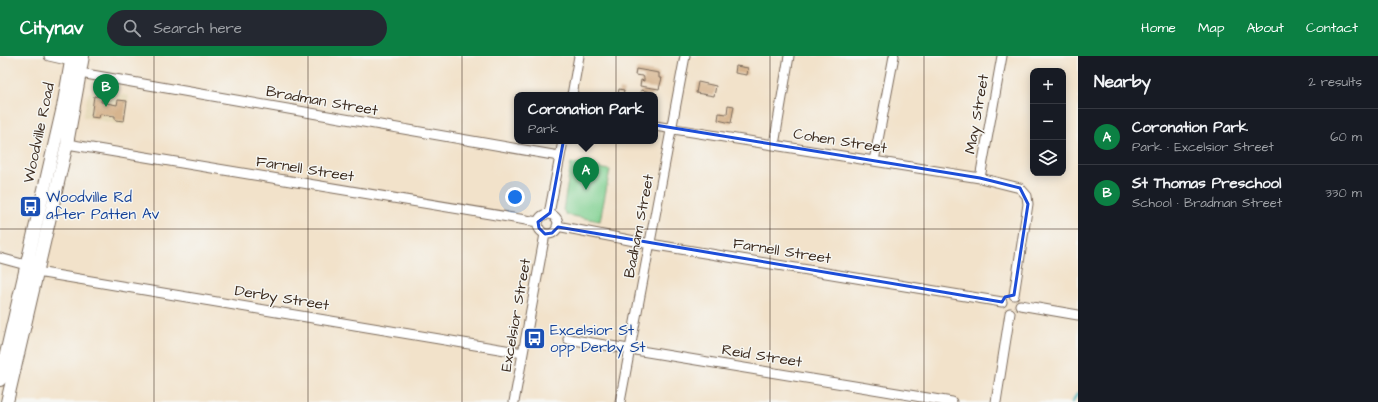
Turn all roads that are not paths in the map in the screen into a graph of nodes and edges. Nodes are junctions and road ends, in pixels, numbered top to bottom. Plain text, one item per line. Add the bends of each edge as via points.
1 (49, 56) edge
2 (83, 56) edge
3 (579, 56) edge
4 (685, 56) edge
5 (789, 56) edge
6 (894, 56) edge
7 (1002, 56) edge
8 (71, 58) edge
9 (80, 74) junction
10 (573, 92) edge
11 (658, 127) edge
12 (671, 129) junction
13 (68, 144) junction
14 (562, 144) edge
15 (774, 145) junction
16 (560, 156) junction
17 (874, 161) junction
18 (980, 178) junction
19 (549, 214) junction
20 (538, 222) junction
21 (557, 226) junction
22 (545, 234) junction
23 (650, 244) junction
24 (0, 258) edge
25 (26, 265) junction
26 (37, 272) junction
27 (1014, 295) junction
28 (1002, 302) junction
29 (1020, 305) junction
30 (1010, 313) junction
31 (1078, 315) edge
32 (568, 339) dead end
33 (630, 348) junction
34 (523, 353) junction
35 (0, 380) edge
36 (7, 402) edge
37 (514, 402) edge
38 (620, 402) edge
39 (952, 402) edge
40 (996, 402) edge

1 - 8 street
2 - 9 main road, Woodville Road
3 - 10 street
4 - 12 street, Badham Street
5 - 15 street
6 - 17 street
7 - 18 street, May Street
8 - 25 main road, Woodville Road via 63,106
9 - 13 main road, Woodville Road
9 - 16 street, Bradman Street
11 - 12 street, Cohen Street
12 - 15 street, Cohen Street
12 - 23 street, Badham Street
13 - 20 street, Farnell Street
13 - 26 main road, Woodville Road
14 - 16 street
15 - 17 street, Cohen Street
16 - 19 street
17 - 18 street, Cohen Street
18 - 27 street, Cohen Street via 1020,188 1027,196 1028,204
19 - 20 street via 541,217
19 - 21 street via 555,217
20 - 22 street via 539,228
21 - 22 street via 554,232
21 - 23 street, Farnell Street
22 - 34 street, Excelsior Street
23 - 28 street, Farnell Street
23 - 33 street, Badham Street
24 - 25 street
25 - 35 main road, Woodville Road
26 - 34 street, Derby Street
26 - 36 main road, Woodville Road
27 - 28 street via 1005,297
27 - 29 street
28 - 30 street via 1005,310
29 - 30 street via 1016,312
29 - 31 street
30 - 40 street
32 - 33 street, Reid Street
33 - 38 street, Badham Street
33 - 39 street, Reid Street
34 - 37 street, Excelsior Street

